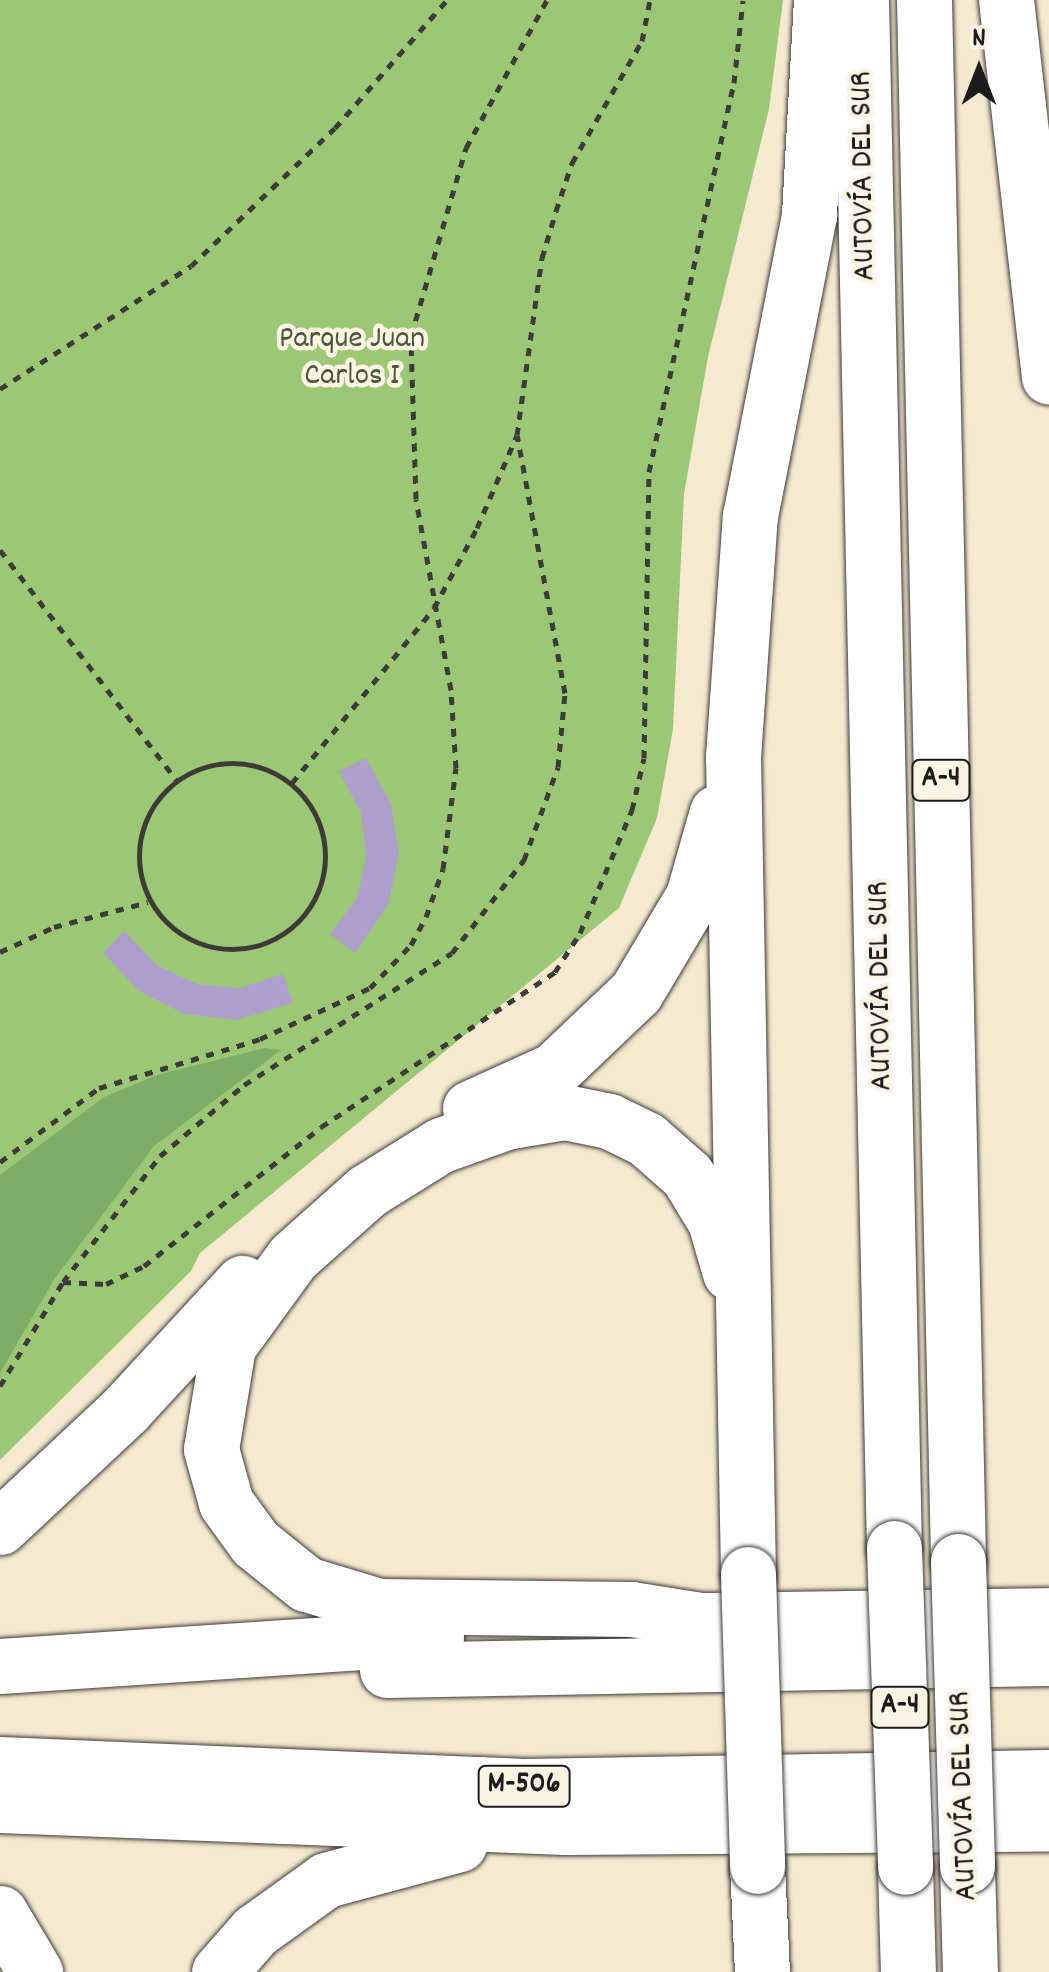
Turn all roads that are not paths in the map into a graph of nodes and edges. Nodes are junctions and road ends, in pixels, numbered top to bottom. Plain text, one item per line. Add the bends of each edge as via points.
1 (821, 0) edge
2 (861, 0) edge
3 (924, 0) edge
4 (1006, 0) edge
5 (1049, 377) edge
6 (732, 756) junction
7 (746, 1331) junction
8 (0, 1527) edge
9 (1049, 1616) edge
10 (700, 1620) junction
11 (1049, 1658) edge
12 (0, 1666) edge
13 (0, 1674) edge
14 (0, 1764) edge
15 (1049, 1778) edge
16 (0, 1805) edge
17 (1049, 1824) edge
18 (565, 1827) junction
19 (0, 1913) edge
20 (35, 1972) edge
21 (218, 1972) edge
22 (762, 1972) edge
23 (908, 1972) edge
24 (970, 1972) edge

1 - 6 highway via 809,214 750,516
2 - 23 highway, AUTOVÍA DEL SUR / A-4, bridge
3 - 24 highway, AUTOVÍA DEL SUR / A-4, bridge
4 - 5 highway
6 - 7 highway
6 - 8 highway via 693,896 636,992 554,1070 402,1138 310,1210 125,1410
7 - 10 highway via 715,1221 687,1175 646,1139 609,1121 565,1112 506,1122 441,1145 367,1192 258,1298 228,1346 216,1395 211,1448 226,1503 256,1543 306,1584 379,1606 631,1609
7 - 22 highway, bridge
9 - 10 highway
10 - 12 highway
11 - 13 highway
14 - 15 highway, M-506 via 524,1786
16 - 18 highway
17 - 18 highway
18 - 21 highway via 419,1850 326,1880 255,1931
19 - 20 highway

